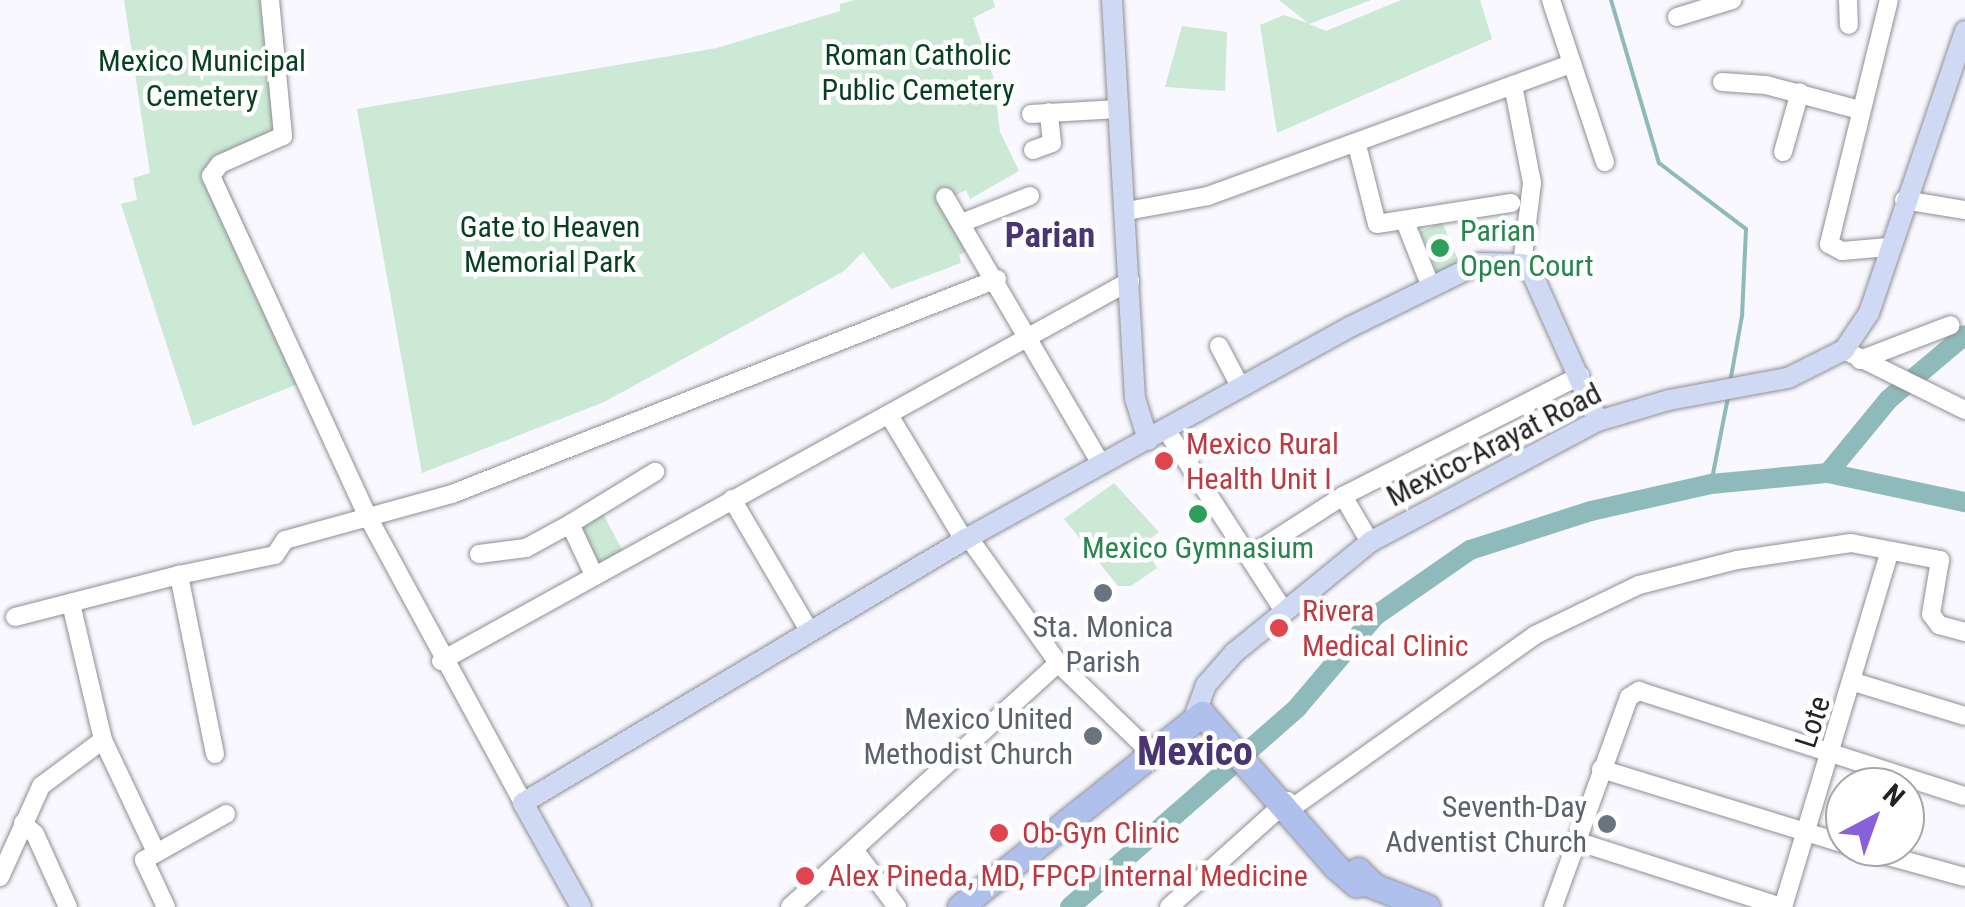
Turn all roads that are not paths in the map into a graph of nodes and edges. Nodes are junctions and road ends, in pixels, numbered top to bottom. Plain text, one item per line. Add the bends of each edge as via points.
1 (270, 0) edge
2 (1112, 0) edge
3 (1551, 0) edge
4 (1732, 0) edge
5 (1848, 0) edge
6 (1889, 0) edge
7 (1677, 17) dead end
8 (1849, 25) dead end
9 (1965, 31) edge
10 (1570, 64) junction
11 (1722, 82) dead end
12 (1513, 85) junction
13 (1800, 92) junction
14 (1120, 109) junction
15 (1860, 110) junction
16 (1357, 145) junction
17 (1032, 150) dead end
18 (1783, 152) dead end
19 (1606, 162) dead end
20 (1030, 196) dead end
21 (945, 198) dead end
22 (1904, 200) junction
23 (1511, 203) dead end
24 (1127, 210) junction
25 (1965, 210) edge
26 (964, 222) junction
27 (1406, 224) junction
28 (1888, 247) junction
29 (1522, 264) junction
30 (997, 279) junction
31 (1130, 281) junction
32 (1431, 288) junction
33 (1951, 325) dead end
34 (1025, 338) junction
35 (1218, 346) dead end
36 (1852, 355) junction
37 (1580, 376) junction
38 (1240, 386) junction
39 (1965, 410) edge
40 (889, 415) junction
41 (1598, 422) junction
42 (1157, 435) junction
43 (1100, 464) junction
44 (655, 472) dead end
45 (1343, 496) junction
46 (732, 498) junction
47 (368, 517) junction
48 (570, 524) junction
49 (966, 539) junction
50 (1370, 542) junction
51 (1889, 553) junction
52 (479, 554) dead end
53 (1251, 555) junction
54 (594, 575) junction
55 (179, 576) junction
56 (71, 604) junction
57 (1282, 608) junction
58 (15, 617) dead end
59 (809, 630) junction
60 (1965, 632) edge
61 (442, 661) junction
62 (1058, 663) junction
63 (1854, 682) junction
64 (1196, 708) junction
65 (1965, 716) edge
66 (103, 740) junction
67 (1142, 744) junction
68 (215, 754) dead end
69 (1831, 756) junction
70 (1601, 769) junction
71 (1965, 796) edge
72 (1291, 803) junction
73 (523, 804) junction
74 (226, 814) dead end
75 (23, 823) junction
76 (1804, 833) junction
77 (1825, 839) edge
78 (1040, 841) junction
79 (1576, 841) junction
80 (855, 851) junction
81 (156, 852) junction
82 (1925, 865) edge
83 (1965, 876) edge
84 (0, 877) edge
85 (1373, 895) edge
86 (68, 907) edge
87 (166, 907) edge
88 (581, 907) edge
89 (790, 907) edge
90 (897, 907) edge
91 (960, 907) edge
92 (1169, 907) edge
93 (1427, 907) edge
94 (1554, 907) edge
95 (1782, 907) edge

1 - 47 street via 284,136 220,164 211,176
2 - 14 main road
3 - 10 street
4 - 7 street
5 - 8 street
6 - 15 street
9 - 22 main road
10 - 12 street
10 - 19 street
11 - 13 street
12 - 16 street
12 - 29 street via 1532,183
13 - 15 street
13 - 18 street
14 - 17 street via 1040,113 1052,143
14 - 24 main road
15 - 28 street via 1829,244 1842,251
16 - 24 street via 1208,196
16 - 27 street via 1374,220
20 - 26 street
21 - 26 street
22 - 25 street
22 - 28 main road
23 - 27 street
24 - 31 main road
26 - 30 street
27 - 32 street
28 - 36 main road
29 - 32 main road via 1480,264
29 - 37 main road via 1538,282
30 - 34 street
30 - 47 street via 452,494
31 - 34 street
31 - 42 main road via 1135,398
32 - 38 main road
33 - 36 street
34 - 40 street
34 - 43 street
35 - 38 street
36 - 39 street
36 - 41 main road, Mexico-Arayat Road
37 - 41 main road
37 - 45 street
38 - 42 main road
40 - 46 street
40 - 49 street
41 - 50 main road, Mexico-Arayat Road
42 - 43 main road
42 - 53 street
43 - 49 main road
44 - 48 street
45 - 50 street
45 - 53 street
46 - 54 street
46 - 59 street
47 - 55 street via 285,540 275,555
47 - 61 street
48 - 52 street via 526,548
48 - 54 street
49 - 59 main road
49 - 62 street
50 - 57 main road, Mexico-Arayat Road
51 - 60 street via 1940,560 1933,619
51 - 63 street, Lote
51 - 72 street via 1832,544 1737,560 1620,592 1536,635
53 - 57 street
54 - 61 street
55 - 56 street
55 - 68 street
56 - 58 street
56 - 66 street
57 - 64 main road, Mexico-Arayat Road via 1234,653
59 - 73 main road
61 - 73 street
62 - 67 street
62 - 80 street
63 - 65 street
63 - 69 street, Lote
64 - 67 highway via 1179,709
64 - 72 highway via 1227,728
64 - 78 highway via 1058,834
66 - 75 street via 47,778
66 - 81 street
67 - 78 highway
69 - 70 street via 1638,691 1629,697
69 - 71 street
69 - 76 street, Lote
70 - 76 street
70 - 79 street
72 - 85 highway
72 - 92 street
73 - 88 main road
74 - 81 street
75 - 84 street
75 - 86 street via 35,834
76 - 77 street
76 - 95 street, Lote
78 - 91 highway
79 - 94 street
79 - 95 street
80 - 89 street
80 - 90 street
81 - 87 street via 144,862
82 - 83 street
85 - 93 highway

